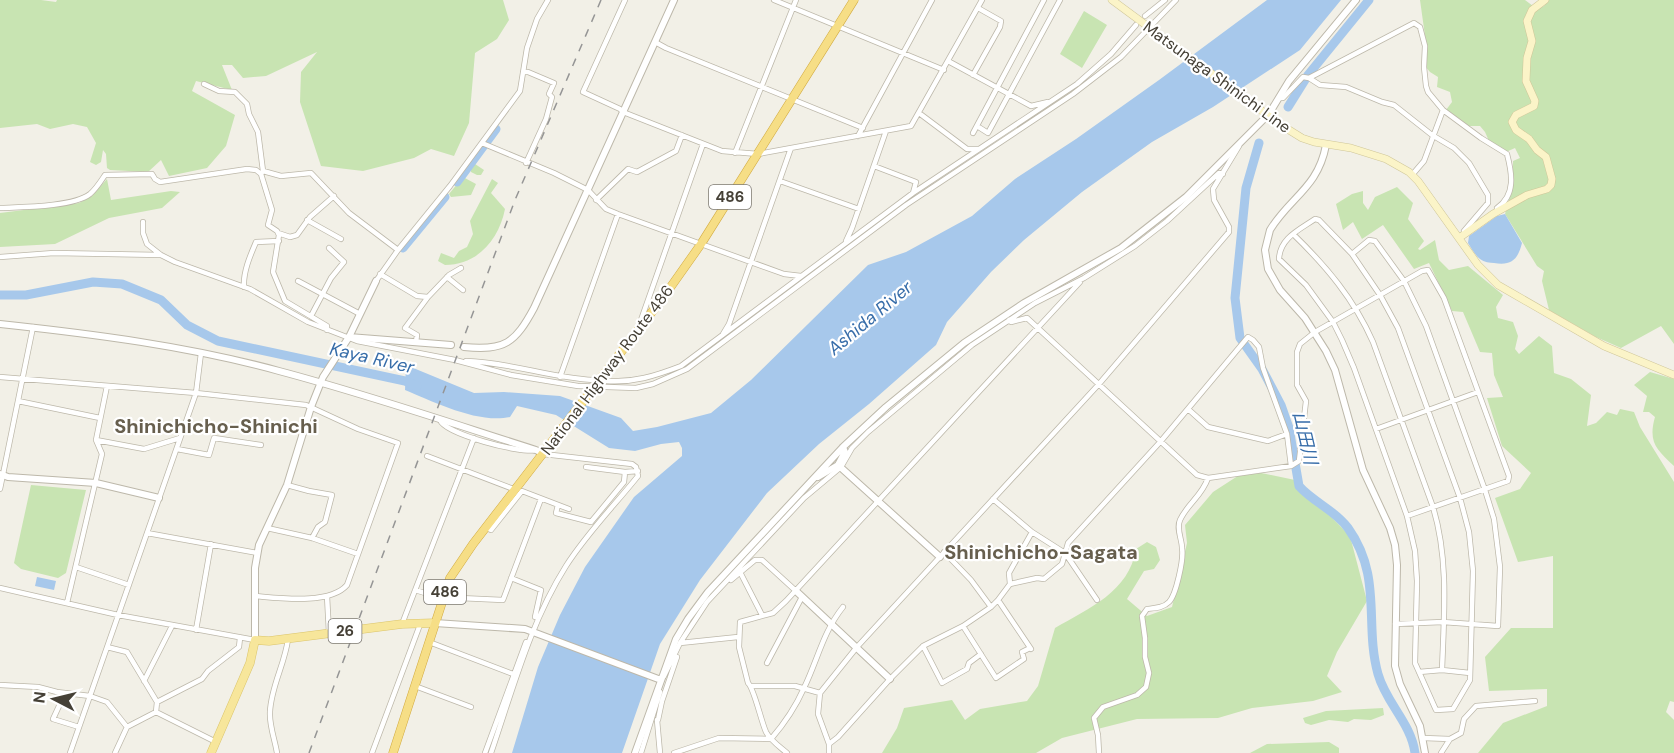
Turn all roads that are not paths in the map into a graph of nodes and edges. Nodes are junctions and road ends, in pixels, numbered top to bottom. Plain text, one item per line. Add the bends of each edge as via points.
1 (548, 0) edge
2 (625, 0) edge
3 (674, 0) edge
4 (774, 0) edge
5 (796, 0) edge
6 (854, 0) edge
7 (932, 0) edge
8 (981, 0) edge
9 (1044, 0) edge
10 (1060, 0) edge
11 (1112, 0) edge
12 (1166, 0) edge
13 (1176, 0) edge
14 (1356, 0) edge
15 (1545, 0) edge
16 (792, 8) junction
17 (978, 8) junction
18 (1145, 16) dead end
19 (1136, 26) dead end
20 (837, 27) junction
21 (1151, 28) junction
22 (655, 42) junction
23 (902, 54) junction
24 (948, 61) junction
25 (944, 70) junction
26 (523, 72) junction
27 (973, 75) junction
28 (1309, 78) junction
29 (204, 84) dead end
30 (761, 86) junction
31 (997, 88) junction
32 (1073, 94) junction
33 (1008, 95) junction
34 (1058, 98) junction
35 (1279, 98) junction
36 (792, 99) junction
37 (1443, 110) junction
38 (623, 112) junction
39 (919, 112) junction
40 (1266, 112) junction
41 (976, 126) junction
42 (863, 128) junction
43 (886, 131) junction
44 (973, 133) dead end
45 (682, 135) junction
46 (1432, 135) junction
47 (858, 136) junction
48 (1239, 143) junction
49 (485, 144) junction
50 (703, 144) junction
51 (1326, 145) junction
52 (791, 148) junction
53 (980, 149) junction
54 (735, 153) junction
55 (758, 154) junction
56 (526, 163) junction
57 (874, 166) junction
58 (262, 173) junction
59 (1223, 174) junction
60 (1412, 176) junction
61 (780, 181) junction
62 (588, 190) junction
63 (913, 194) junction
64 (334, 196) junction
65 (596, 200) junction
66 (0, 208) edge
67 (859, 209) junction
68 (618, 214) junction
69 (1493, 214) junction
70 (307, 220) junction
71 (143, 222) dead end
72 (278, 233) junction
73 (671, 234) junction
74 (1293, 234) junction
75 (1459, 238) junction
76 (341, 239) dead end
77 (279, 241) junction
78 (845, 243) junction
79 (701, 244) junction
80 (329, 248) dead end
81 (398, 249) junction
82 (1352, 254) junction
83 (161, 255) junction
84 (0, 257) edge
85 (751, 262) junction
86 (461, 268) dead end
87 (380, 274) junction
88 (801, 276) junction
89 (447, 277) junction
90 (1084, 278) junction
91 (298, 281) dead end
92 (376, 281) joint
93 (1404, 281) junction
94 (244, 287) junction
95 (463, 290) dead end
96 (322, 295) junction
97 (1380, 295) junction
98 (428, 297) junction
99 (1356, 309) junction
100 (360, 314) junction
101 (311, 316) junction
102 (1009, 320) junction
103 (1333, 322) junction
104 (644, 323) junction
105 (0, 324) edge
106 (33, 327) junction
107 (1038, 328) junction
108 (327, 330) junction
109 (1315, 332) junction
110 (722, 336) junction
111 (349, 337) junction
112 (416, 342) junction
113 (451, 345) dead end
114 (464, 346) dead end
115 (714, 351) junction
116 (201, 353) junction
117 (464, 363) junction
118 (1674, 375) edge
119 (0, 377) edge
120 (560, 377) junction
121 (23, 378) junction
122 (322, 380) junction
123 (606, 381) dead end
124 (594, 383) junction
125 (1099, 384) junction
126 (107, 386) junction
127 (1478, 392) junction
128 (196, 393) junction
129 (18, 401) junction
130 (1453, 401) junction
131 (311, 406) junction
132 (1188, 410) junction
133 (1429, 410) junction
134 (100, 418) junction
135 (1402, 419) junction
136 (440, 420) junction
137 (1376, 429) junction
138 (1287, 434) junction
139 (180, 438) junction
140 (474, 438) junction
141 (96, 440) junction
142 (1161, 441) junction
143 (261, 445) dead end
144 (843, 447) junction
145 (177, 449) junction
146 (540, 452) junction
147 (427, 456) dead end
148 (839, 466) junction
149 (1291, 466) junction
150 (586, 467) dead end
151 (462, 469) junction
152 (638, 471) junction
153 (625, 472) junction
154 (1, 475) edge
155 (816, 476) junction
156 (1208, 478) junction
157 (96, 483) junction
158 (287, 485) junction
159 (0, 489) edge
160 (1485, 489) junction
161 (516, 490) junction
162 (159, 498) junction
163 (1460, 498) junction
164 (541, 499) junction
165 (993, 499) junction
166 (878, 501) junction
167 (558, 505) junction
168 (1433, 507) junction
169 (569, 509) dead end
170 (1407, 516) junction
171 (267, 528) junction
172 (486, 528) junction
173 (1032, 532) junction
174 (147, 533) junction
175 (312, 538) junction
176 (211, 544) junction
177 (1065, 552) junction
178 (257, 553) junction
179 (358, 554) junction
180 (942, 555) junction
181 (76, 567) junction
182 (740, 572) junction
183 (511, 578) junction
184 (723, 584) junction
185 (1010, 584) junction
186 (129, 585) junction
187 (0, 588) edge
188 (415, 590) junction
189 (796, 591) junction
190 (255, 596) junction
191 (327, 596) junction
192 (443, 597) junction
193 (802, 597) junction
194 (998, 600) junction
195 (1097, 600) dead end
196 (67, 603) junction
197 (990, 607) junction
198 (843, 608) dead end
199 (118, 615) junction
200 (762, 615) junction
201 (420, 622) junction
202 (1443, 622) junction
203 (435, 623) junction
204 (830, 623) junction
205 (402, 624) junction
206 (1395, 624) junction
207 (1416, 624) junction
208 (1471, 625) junction
209 (172, 626) junction
210 (963, 626) junction
211 (534, 628) junction
212 (196, 630) junction
213 (329, 633) junction
214 (738, 637) junction
215 (240, 638) junction
216 (288, 639) junction
217 (255, 640) junction
218 (429, 642) junction
219 (681, 643) junction
220 (107, 646) junction
221 (923, 646) junction
222 (857, 647) junction
223 (981, 654) junction
224 (767, 663) dead end
225 (1442, 670) junction
226 (1419, 672) junction
227 (1470, 673) junction
228 (513, 674) junction
229 (890, 679) junction
230 (144, 681) junction
231 (661, 681) junction
232 (0, 686) edge
233 (415, 686) junction
234 (752, 686) junction
235 (804, 688) junction
236 (65, 693) junction
237 (820, 693) junction
238 (90, 696) junction
239 (1535, 701) dead end
240 (157, 702) junction
241 (471, 706) dead end
242 (156, 712) junction
243 (652, 718) junction
244 (658, 720) junction
245 (79, 727) junction
246 (127, 727) junction
247 (1423, 738) junction
248 (771, 739) junction
249 (1450, 739) junction
250 (216, 742) junction
251 (829, 744) junction
252 (70, 753) edge
253 (116, 753) edge
254 (211, 753) edge
255 (278, 753) edge
256 (372, 753) edge
257 (393, 753) edge
258 (485, 753) edge
259 (491, 753) edge
260 (635, 753) edge
261 (641, 753) edge
262 (660, 753) edge
263 (674, 753) edge
264 (787, 753) edge
265 (829, 753) edge
266 (1099, 753) edge
267 (1425, 753) edge
268 (1441, 753) edge

1 - 26 street via 537,18
2 - 38 street via 583,92
3 - 22 street
4 - 16 street
5 - 16 street
6 - 20 highway, National Highway Route 486 / 486
7 - 23 street
8 - 17 street
9 - 31 street
10 - 33 street
11 - 21 main road, Matsunaga Shinichi Line
12 - 18 street
13 - 21 street
14 - 35 street
15 - 69 main road via 1532,10 1527,21 1532,41 1527,81 1534,106 1516,115 1512,122 1546,157 1551,185
16 - 20 street
16 - 30 street
17 - 24 street
17 - 27 street via 1001,21
19 - 34 street via 1095,70
20 - 23 street
20 - 36 highway, National Highway Route 486 / 486
21 - 32 street
21 - 40 main road, Matsunaga Shinichi Line
22 - 30 street
22 - 38 street
23 - 25 street
23 - 42 street
24 - 25 street
24 - 27 street
25 - 39 street
26 - 49 street via 520,91
26 - 56 street via 554,83 546,119
27 - 31 street
28 - 35 street via 1303,77
28 - 37 street via 1414,23 1420,27 1425,46 1426,86
28 - 46 street via 1320,85 1346,87 1394,105
29 - 58 street via 219,91 235,92 248,104 258,132
30 - 36 street
30 - 54 street
31 - 33 street
31 - 41 street
32 - 34 street
32 - 115 street via 906,205
33 - 34 street via 1031,106
33 - 41 street via 988,132
34 - 53 street
35 - 40 street
36 - 42 street
36 - 55 highway, National Highway Route 486 / 486
37 - 46 street
37 - 69 street via 1507,154 1511,192
38 - 45 street
38 - 62 street
39 - 43 street via 911,126
39 - 53 street via 967,149
40 - 48 street
40 - 51 main road, Matsunaga Shinichi Line via 1302,138
41 - 44 street
42 - 47 street
43 - 47 street
43 - 57 street
45 - 50 street
45 - 65 street via 675,152 637,172 628,169
46 - 60 street via 1424,161
46 - 75 street via 1469,163 1488,195 1485,208
47 - 52 street
48 - 59 street
48 - 144 street via 1200,184 1152,225 1115,252 972,337
49 - 56 street
49 - 81 street
50 - 54 street
50 - 73 street
51 - 60 main road, Matsunaga Shinichi Line via 1374,154
51 - 109 street via 1317,175 1275,222 1265,250 1271,277
52 - 55 street
52 - 61 street
53 - 63 street
54 - 55 street
55 - 79 highway, National Highway Route 486 / 486
56 - 62 street
57 - 63 street via 916,182
57 - 67 street
58 - 64 street via 311,173
58 - 66 street via 247,168 160,182 152,174 105,175 92,193 80,200
58 - 72 street via 272,210 268,225
59 - 90 street via 1219,173 1135,246
59 - 125 street via 1213,189 1214,200 1229,232
60 - 75 main road, Matsunaga Shinichi Line
61 - 67 street
61 - 85 street
62 - 65 street
62 - 114 street via 522,330 513,339 493,347
63 - 78 street
64 - 70 street
64 - 81 street via 349,213
65 - 68 street
67 - 78 street
68 - 73 street
68 - 120 street
69 - 75 main road
70 - 72 street via 297,235
70 - 76 street
71 - 83 street via 147,244
72 - 77 street
73 - 79 street
73 - 104 street via 641,320
74 - 82 street via 1319,220
74 - 99 street via 1335,277
74 - 103 street via 1279,249 1279,259 1306,285
75 - 118 main road, Matsunaga Shinichi Line via 1498,285 1604,346
77 - 94 street via 256,242 247,262
77 - 101 street via 273,272 285,301
78 - 88 street
79 - 85 street
79 - 104 highway, National Highway Route 486 / 486
80 - 96 street via 344,262
81 - 87 street
82 - 93 street via 1369,240 1375,241
82 - 97 street
83 - 84 street via 64,253
83 - 94 street
85 - 88 street
85 - 110 street
86 - 89 street
87 - 92 street
87 - 98 street via 417,297
88 - 110 street
89 - 95 street
89 - 98 street
90 - 102 street
90 - 107 street
91 - 96 street
92 - 100 street
93 - 97 street
93 - 127 street via 1428,270 1444,298
93 - 130 street via 1426,326
94 - 108 street
96 - 100 street
96 - 101 street
97 - 99 street
97 - 133 street via 1398,328
98 - 112 street via 405,328 417,335
99 - 103 street
99 - 135 street
100 - 111 street
101 - 108 street via 327,326
102 - 107 street via 1027,318
102 - 148 street via 911,394 852,448
103 - 109 street
103 - 137 street
104 - 124 highway, National Highway Route 486 / 486
105 - 106 street
106 - 116 street
106 - 121 street
107 - 125 street
107 - 166 street
108 - 111 street
109 - 149 street via 1300,344 1297,352 1298,385 1306,401 1299,461
109 - 206 street via 1335,370 1363,470 1395,545
110 - 115 street
110 - 123 street via 681,366 657,376
111 - 112 street
111 - 117 street
111 - 122 street
112 - 113 street
115 - 124 street via 653,384 616,388
116 - 122 street
116 - 128 street
117 - 120 street via 489,363
117 - 124 street via 578,386
119 - 121 street
120 - 124 street
121 - 126 street
121 - 129 street
122 - 131 street
122 - 136 street
124 - 146 highway, National Highway Route 486 / 486
125 - 142 street
125 - 165 street
126 - 128 street
126 - 134 street
127 - 130 street
127 - 160 street via 1509,476 1508,481
128 - 131 street
128 - 139 street
129 - 134 street
129 - 154 street
130 - 133 street
130 - 160 street
131 - 158 street
131 - 179 street via 398,443
132 - 138 street via 1208,427 1268,441
132 - 138 street via 1248,337 1259,347
132 - 142 street
133 - 135 street
133 - 163 street
134 - 141 street
135 - 137 street
135 - 168 street
136 - 140 street via 451,430
136 - 146 street
137 - 170 street
138 - 149 street
139 - 141 street via 138,449
139 - 145 street
140 - 146 street via 522,452
140 - 151 street
141 - 157 street via 102,454
142 - 156 street via 1197,475
142 - 177 street via 1068,543
143 - 145 street via 214,438 209,455
144 - 148 street
144 - 155 street
145 - 162 street
146 - 152 street via 632,464
146 - 161 highway, National Highway Route 486 / 486
147 - 151 street
148 - 155 street
148 - 166 street
148 - 184 street
149 - 156 street
150 - 153 street
151 - 161 street
151 - 188 street
152 - 153 street
152 - 211 street via 638,476 590,531 567,565
153 - 167 street via 624,482 591,522 556,513
154 - 157 street
154 - 159 street
155 - 231 street via 708,592 676,639
156 - 266 street via 1202,493 1179,523 1183,550 1174,593 1168,603 1147,609 1142,616 1149,673 1146,687 1137,695 1103,707 1094,718
157 - 162 street
157 - 181 street
158 - 171 street
158 - 175 street via 332,495 325,522
160 - 163 street
160 - 208 street via 1499,559 1498,626
161 - 172 highway, National Highway Route 486 / 486
162 - 174 street
163 - 168 street
163 - 208 street via 1472,551
164 - 167 street
164 - 172 street via 522,491 491,530
164 - 183 street
165 - 173 street
165 - 180 street
166 - 180 street
166 - 189 street
167 - 169 street
168 - 170 street
168 - 202 street via 1444,560
170 - 207 street via 1415,551
171 - 175 street
171 - 178 street
172 - 192 highway, National Highway Route 486 / 486 via 450,578
173 - 177 street
173 - 185 street via 1009,573
174 - 176 street
174 - 186 street
175 - 179 street
176 - 178 street
176 - 212 street
177 - 185 street via 1062,564 1044,579
177 - 195 street
178 - 190 street
179 - 191 street via 346,585
180 - 197 street via 971,580
180 - 222 street
181 - 186 street
181 - 196 street
182 - 184 street
182 - 189 street via 755,560 762,560
182 - 200 street
183 - 192 street via 503,600
183 - 211 street via 541,590
184 - 219 street
185 - 194 street
186 - 199 street
187 - 196 street
188 - 192 street
188 - 205 street
189 - 193 street
189 - 200 street via 773,613
190 - 191 street
190 - 217 street
191 - 213 street
192 - 203 highway, National Highway Route 486 / 486
193 - 204 street
193 - 224 street
194 - 197 street
194 - 223 street via 1030,648 1022,652 1024,658 996,678
196 - 199 street
197 - 210 street
198 - 204 street
199 - 209 street
199 - 220 street
200 - 214 street via 740,622
201 - 203 main road, 26
201 - 205 main road, 26
201 - 256 street
202 - 207 street
202 - 208 street
202 - 225 street
203 - 211 street
203 - 218 highway, National Highway Route 486 / 486
204 - 222 street
204 - 235 street
205 - 213 main road, 26
206 - 207 street
206 - 247 street via 1395,666
207 - 226 street via 1415,663
208 - 227 street
209 - 212 street
209 - 230 street
210 - 221 street
210 - 223 street
211 - 228 street
211 - 231 street
211 - 259 street
212 - 215 street
213 - 216 main road, 26
214 - 219 street
214 - 234 street via 748,683
215 - 217 street
215 - 240 street via 239,646 202,679
216 - 217 main road, 26
216 - 255 street via 271,699
217 - 250 main road via 250,663
218 - 228 street
218 - 233 highway, National Highway Route 486 / 486
219 - 231 street
219 - 244 street
220 - 230 street via 127,652
220 - 238 street
221 - 223 street via 942,683 967,669
221 - 229 street
222 - 229 street
222 - 237 street
225 - 226 street
225 - 227 street
226 - 227 street via 1436,710 1453,709
228 - 258 street
229 - 251 street
230 - 240 street
231 - 243 street
231 - 260 street
232 - 236 street via 38,687
233 - 241 street
233 - 257 highway, National Highway Route 486 / 486
234 - 235 street via 780,684
234 - 248 street
235 - 237 street
235 - 248 street
236 - 238 street
236 - 245 street via 53,719
237 - 251 street via 818,714
238 - 245 street
238 - 246 street via 107,702
239 - 249 street via 1476,706 1464,719 1461,734
240 - 242 street
242 - 246 street
242 - 250 street
243 - 244 street
243 - 261 street
244 - 262 street
245 - 252 street
246 - 253 street
247 - 249 street
247 - 267 street
248 - 263 street via 719,738
248 - 264 street
249 - 268 street
250 - 254 main road
251 - 265 street

